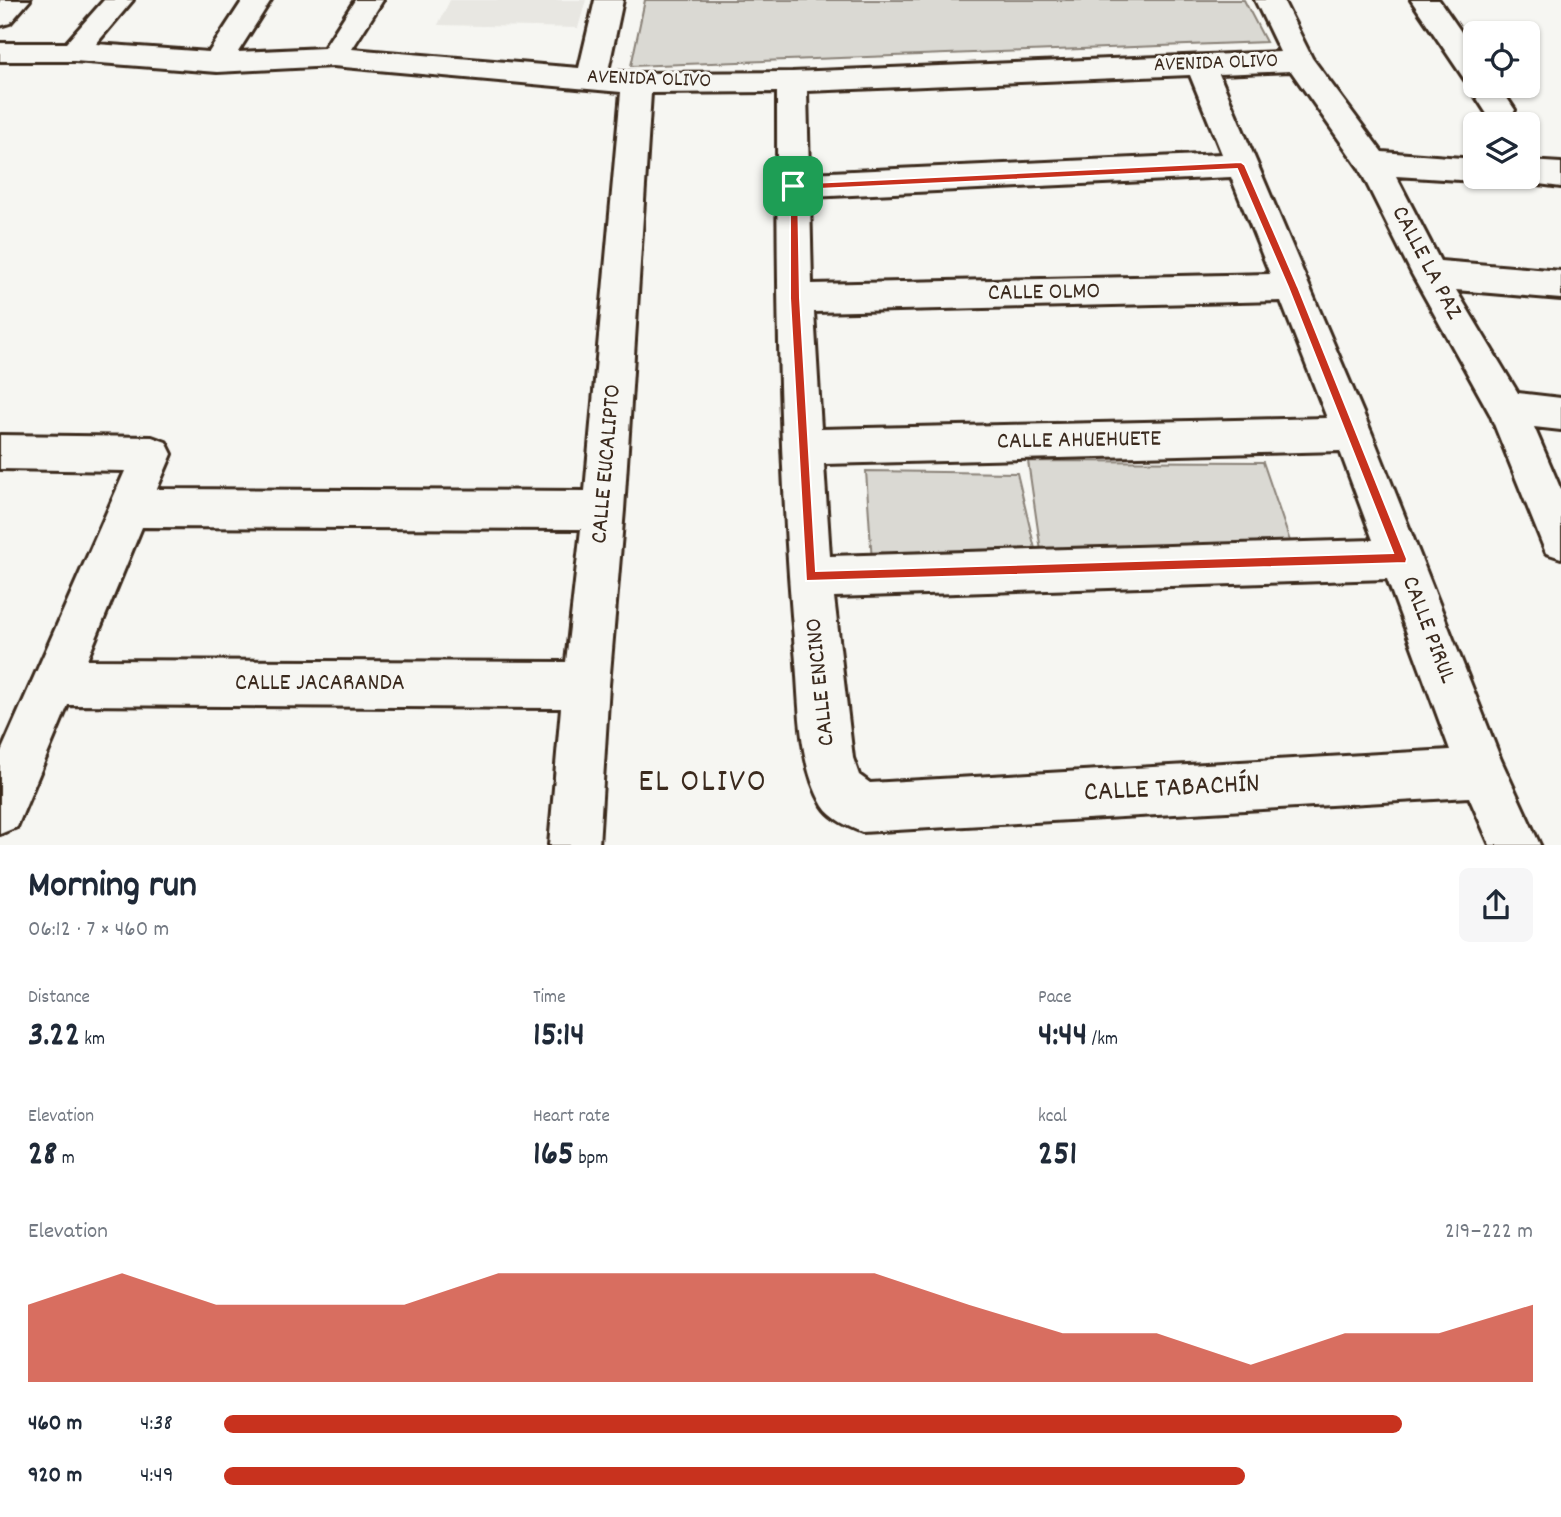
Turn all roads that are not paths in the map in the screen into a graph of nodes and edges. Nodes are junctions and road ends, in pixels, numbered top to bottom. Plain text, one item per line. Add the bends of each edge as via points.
1 (16, 0) edge
2 (119, 0) edge
3 (257, 0) edge
4 (369, 0) edge
5 (609, 0) edge
6 (1269, 0) edge
7 (1425, 0) edge
8 (0, 16) edge
9 (0, 52) edge
10 (74, 52) junction
11 (1463, 55) edge
12 (333, 57) junction
13 (1299, 61) junction
14 (217, 62) junction
15 (1201, 65) junction
16 (591, 79) junction
17 (792, 82) junction
18 (637, 83) junction
19 (1373, 163) junction
20 (1241, 165) junction
21 (1463, 169) edge
22 (1540, 174) edge
23 (1561, 175) edge
24 (793, 186) junction
25 (1429, 274) junction
26 (1561, 285) edge
27 (1293, 287) junction
28 (795, 298) junction
29 (1507, 408) junction
30 (1561, 414) edge
31 (1353, 435) junction
32 (804, 447) junction
33 (0, 453) edge
34 (128, 508) junction
35 (604, 510) junction
36 (1561, 539) edge
37 (1401, 559) junction
38 (810, 577) junction
39 (54, 682) junction
40 (586, 685) junction
41 (1482, 772) junction
42 (862, 808) joint
43 (0, 810) edge
44 (574, 845) edge
45 (1515, 845) edge

1 - 8 street
2 - 10 street
3 - 14 street
4 - 12 street
5 - 16 street
6 - 13 street, CALLE LA PAZ
7 - 11 street
9 - 10 street, AVENIDA OLIVO
10 - 14 street, AVENIDA OLIVO
12 - 14 street, AVENIDA OLIVO
12 - 16 street, AVENIDA OLIVO
13 - 15 street, AVENIDA OLIVO
13 - 19 street, CALLE LA PAZ
15 - 17 street, AVENIDA OLIVO
15 - 20 street, CALLE PIRUL
16 - 18 street, AVENIDA OLIVO
17 - 18 street, AVENIDA OLIVO
17 - 24 street, CALLE ENCINO
18 - 35 street, CALLE EUCALIPTO
19 - 21 street
19 - 25 street, CALLE LA PAZ
20 - 24 street
20 - 27 street, CALLE PIRUL
22 - 23 street
24 - 28 street, CALLE ENCINO
25 - 26 street
25 - 29 street, CALLE LA PAZ
27 - 28 street, CALLE OLMO
27 - 31 street, CALLE PIRUL
28 - 32 street, CALLE ENCINO
29 - 30 street
29 - 36 street, CALLE LA PAZ
31 - 32 street, CALLE AHUEHUETE
31 - 37 street, CALLE PIRUL
32 - 38 street, CALLE ENCINO
33 - 34 street via 152,454
34 - 35 street
34 - 39 street
35 - 40 street, CALLE EUCALIPTO
37 - 38 street
37 - 41 street, CALLE PIRUL
38 - 42 street, CALLE ENCINO via 829,758 841,791
39 - 40 street, CALLE JACARANDA
39 - 43 street
40 - 44 street, CALLE EUCALIPTO
41 - 42 street, CALLE TABACHÍN
41 - 45 street, CALLE PIRUL

